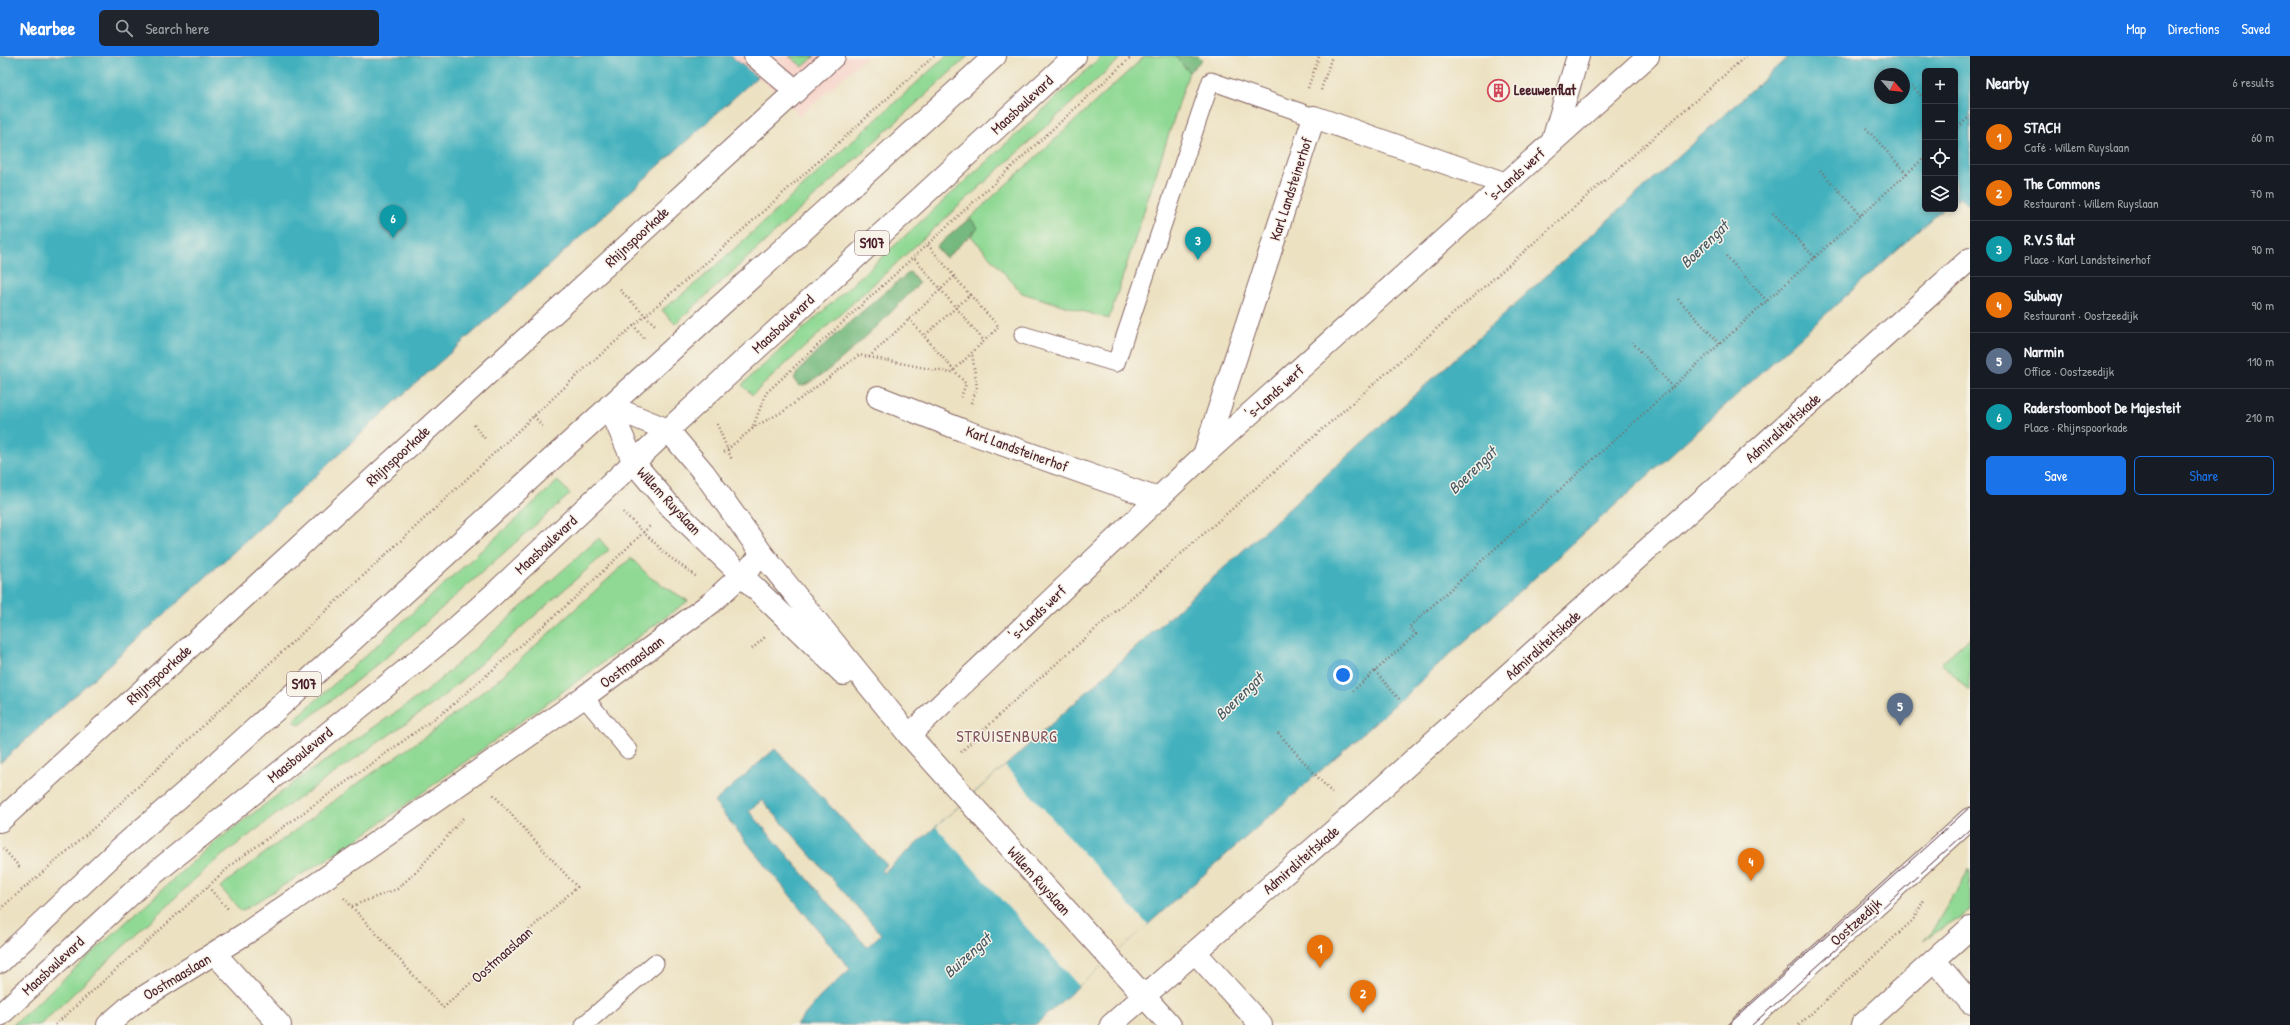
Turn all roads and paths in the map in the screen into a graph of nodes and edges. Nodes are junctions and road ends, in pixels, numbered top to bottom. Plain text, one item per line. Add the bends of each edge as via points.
1 (754, 56) edge
2 (834, 56) edge
3 (934, 56) edge
4 (995, 56) edge
5 (1076, 56) edge
6 (1132, 56) edge
7 (1319, 56) edge
8 (1332, 56) edge
9 (1578, 56) edge
10 (1648, 56) edge
11 (1746, 56) edge
12 (1912, 86) dead end
13 (796, 91) junction
14 (1306, 93) dead end
15 (1922, 97) edge
16 (1316, 107) junction
17 (1970, 116) edge
18 (1958, 127) edge
19 (1866, 128) dead end
20 (1553, 140) junction
21 (1922, 160) edge
22 (1820, 170) dead end
23 (1907, 174) junction
24 (1506, 184) junction
25 (1773, 212) dead end
26 (1861, 215) junction
27 (928, 245) junction
28 (1726, 256) dead end
29 (913, 258) junction
30 (1815, 258) junction
31 (1970, 260) edge
32 (954, 276) junction
33 (617, 287) dead end
34 (940, 289) junction
35 (970, 295) junction
36 (1678, 300) dead end
37 (1767, 301) junction
38 (955, 307) junction
39 (645, 315) junction
40 (908, 319) junction
41 (633, 325) junction
42 (659, 328) dead end
43 (1024, 335) dead end
44 (924, 336) junction
45 (984, 341) junction
46 (1632, 342) dead end
47 (1720, 344) junction
48 (972, 353) junction
49 (869, 357) junction
50 (663, 359) junction
51 (954, 370) junction
52 (1673, 387) junction
53 (878, 397) dead end
54 (701, 401) junction
55 (959, 405) dead end
56 (609, 406) junction
57 (970, 408) dead end
58 (471, 422) dead end
59 (752, 429) junction
60 (668, 430) junction
61 (486, 440) dead end
62 (727, 450) junction
63 (1204, 455) junction
64 (719, 457) dead end
65 (634, 463) junction
66 (733, 464) dead end
67 (1158, 499) junction
68 (653, 523) dead end
69 (763, 555) junction
70 (741, 574) junction
71 (1375, 671) junction
72 (1353, 691) dead end
73 (584, 697) junction
74 (1400, 700) dead end
75 (1278, 733) dead end
76 (909, 735) junction
77 (628, 750) dead end
78 (941, 772) junction
79 (474, 773) junction
80 (468, 812) dead end
81 (1352, 815) junction
82 (1970, 819) edge
83 (0, 821) edge
84 (4, 848) dead end
85 (21, 869) dead end
86 (326, 877) junction
87 (208, 887) junction
88 (1927, 895) dead end
89 (352, 906) junction
90 (0, 909) edge
91 (232, 913) dead end
92 (1970, 928) edge
93 (1195, 952) junction
94 (215, 954) junction
95 (1934, 960) junction
96 (0, 962) edge
97 (655, 963) dead end
98 (1144, 996) junction
99 (1970, 1002) edge
100 (0, 1015) edge
101 (55, 1025) edge
102 (108, 1025) edge
103 (280, 1025) edge
104 (584, 1025) edge
105 (1111, 1025) edge
106 (1170, 1025) edge
107 (1261, 1025) edge
108 (1743, 1025) edge
109 (1799, 1025) edge
110 (1862, 1025) edge

1 - 13 street
2 - 13 street, Rhijnspoorkade
3 - 39 path via 725,246
4 - 50 street, S107
5 - 54 street, Maasboulevard / S107
6 - 27 path
7 - 14 path
8 - 16 path
9 - 20 street
10 - 20 street, 's-Lands werf
11 - 78 path via 1014,701
12 - 15 path
13 - 83 street, Rhijnspoorkade
16 - 24 street, Karl Landsteinerhof
16 - 43 lane via 1211,81 1116,363
16 - 63 street, Karl Landsteinerhof
17 - 18 path
19 - 23 path
20 - 24 street, 's-Lands werf
21 - 23 path
22 - 26 path
23 - 26 path
24 - 63 street, 's-Lands werf
25 - 30 path
26 - 30 path
27 - 29 path
27 - 32 path
28 - 37 path
29 - 34 path
29 - 59 path via 766,393
30 - 37 path
31 - 81 street, Admiraliteitskade
32 - 34 path
32 - 35 path
33 - 39 path
34 - 38 path
34 - 40 path
35 - 38 path
35 - 45 path via 999,327
36 - 47 path
37 - 47 path
38 - 44 path
38 - 45 path
39 - 41 path
39 - 42 path
40 - 44 path
40 - 49 path
41 - 50 path
41 - 90 path via 96,826
44 - 51 path
45 - 48 path
46 - 52 path
47 - 52 path
48 - 51 path
48 - 57 path via 977,387
49 - 51 path via 951,373
49 - 59 path via 859,355 784,411
50 - 56 street, S107
51 - 55 path via 966,384
52 - 71 path via 1409,627 1416,634
53 - 67 street, Karl Landsteinerhof via 962,430
54 - 60 street, Maasboulevard / S107
54 - 62 path via 715,421
56 - 60 street, Willem Ruyslaan
56 - 65 street, Willem Ruyslaan
56 - 96 street, S107 via 116,852
58 - 61 path
59 - 62 path
60 - 65 street, Maasboulevard / S107
60 - 69 street, Willem Ruyslaan via 704,473
62 - 64 path
62 - 66 path
63 - 67 street, 's-Lands werf
65 - 70 street, Willem Ruyslaan via 670,506
65 - 100 street, Maasboulevard / S107 via 437,645 145,881
67 - 76 street, 's-Lands werf
68 - 87 path via 575,598 449,708 236,861
69 - 70 street, Oostmaaslaan
69 - 76 street, Willem Ruyslaan
70 - 73 street, Oostmaaslaan via 710,603
70 - 76 street, Willem Ruyslaan
71 - 72 path
71 - 74 path
73 - 77 lane
73 - 79 street, Oostmaaslaan
75 - 81 path
76 - 78 street, Willem Ruyslaan
78 - 98 street, Willem Ruyslaan
79 - 86 street, Oostmaaslaan
79 - 89 path, Oostmaaslaan via 576,887 443,1008
80 - 89 path via 418,870 397,889
81 - 93 street, Admiraliteitskade
82 - 108 street, Oostzeedijk
84 - 85 path
86 - 89 path, Oostmaaslaan
86 - 94 street, Oostmaaslaan
87 - 91 path
87 - 101 path
88 - 109 path via 1913,920
92 - 95 street
93 - 98 street, Admiraliteitskade
93 - 107 street
94 - 102 street, Oostmaaslaan via 130,1005
94 - 103 street
95 - 99 street
95 - 110 street
97 - 104 lane
98 - 105 street, Admiraliteitskade
98 - 106 street, Willem Ruyslaan

